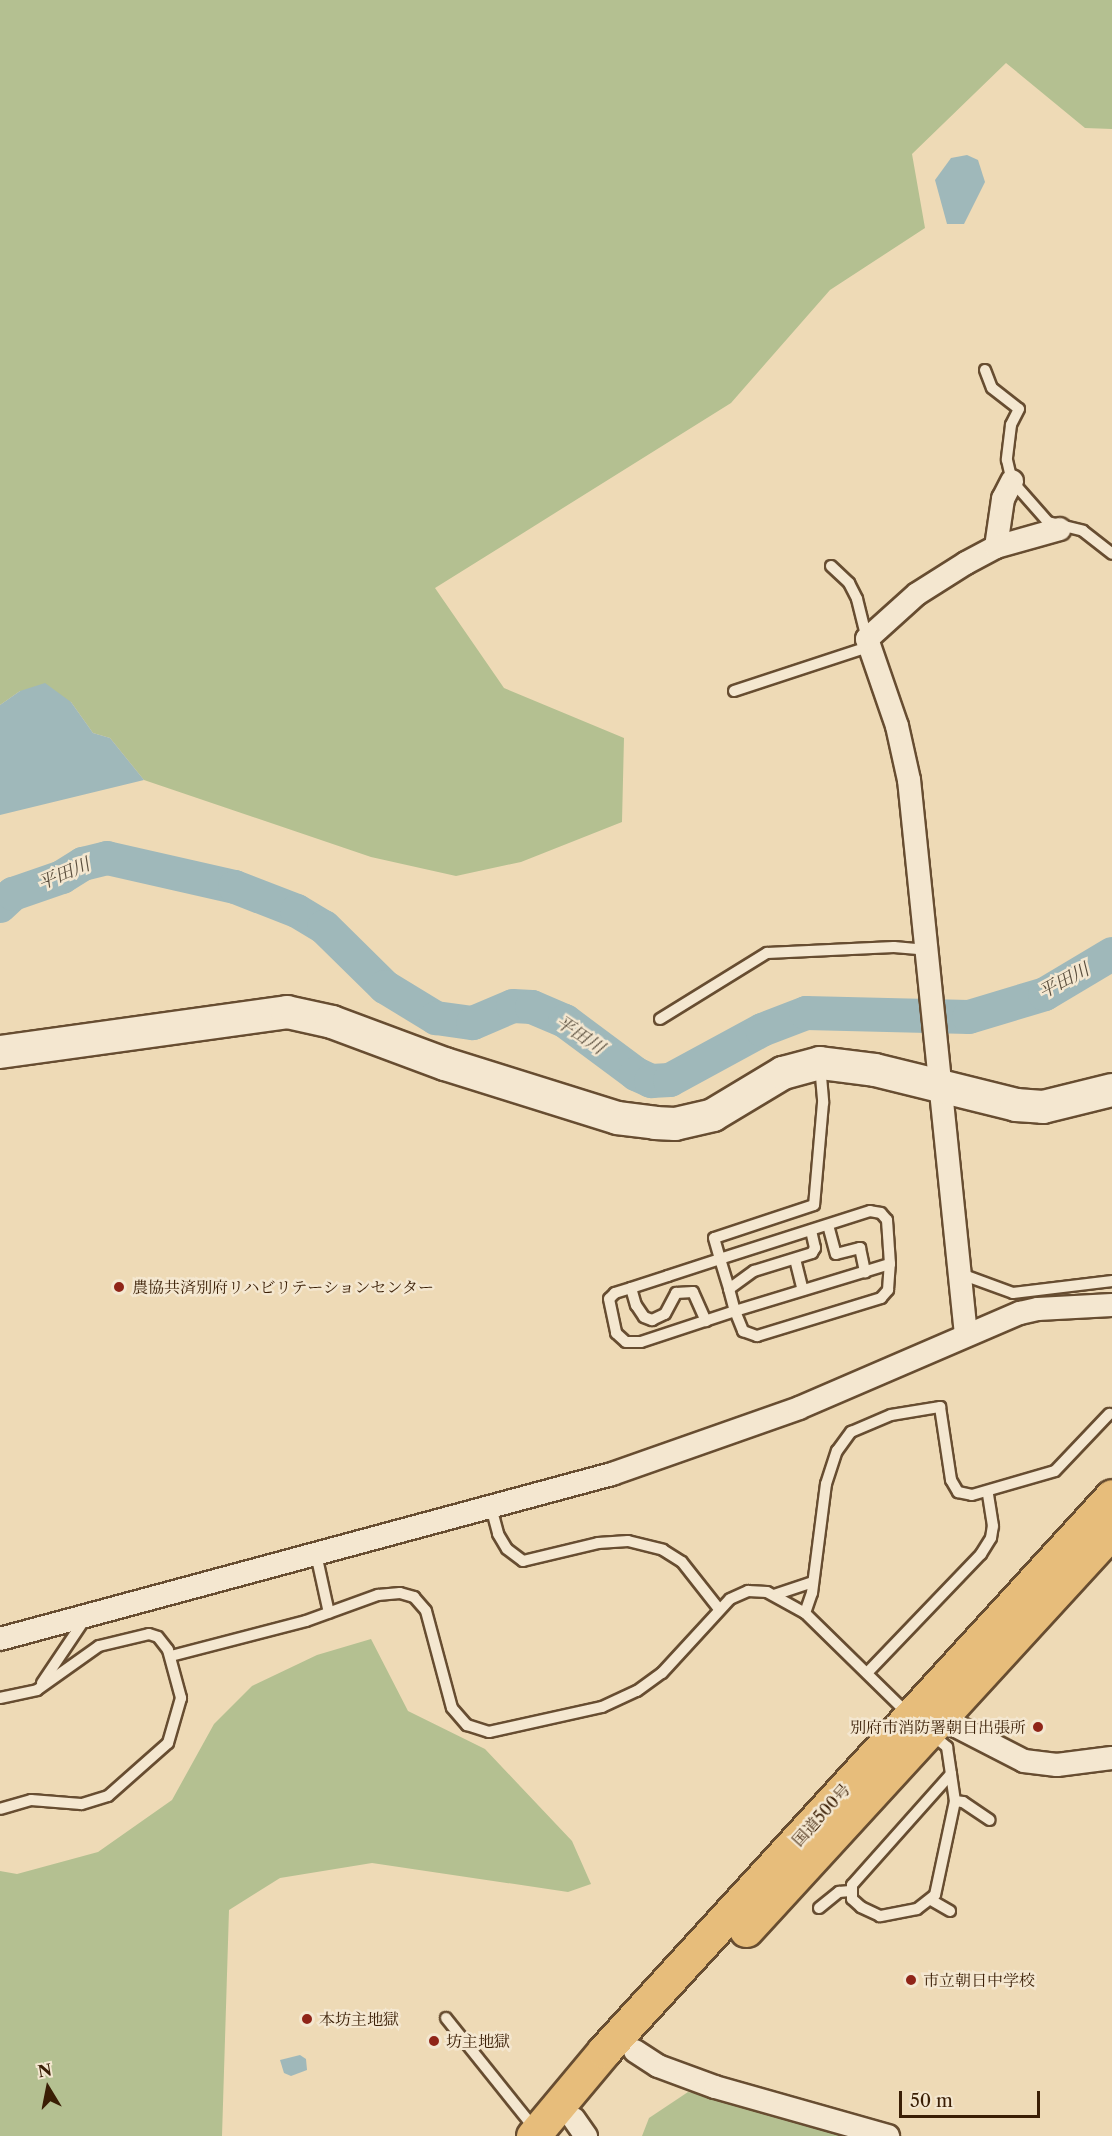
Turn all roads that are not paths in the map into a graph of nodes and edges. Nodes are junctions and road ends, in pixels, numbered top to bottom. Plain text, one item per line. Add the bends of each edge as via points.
1 (985, 370) dead end
2 (1012, 481) junction
3 (1060, 529) junction
4 (996, 547) junction
5 (1112, 554) edge
6 (831, 566) dead end
7 (868, 643) junction
8 (734, 691) dead end
9 (927, 950) junction
10 (660, 1019) dead end
11 (0, 1052) edge
12 (820, 1063) junction
13 (937, 1085) junction
14 (1112, 1090) edge
15 (828, 1225) junction
16 (811, 1230) junction
17 (720, 1259) junction
18 (795, 1259) junction
19 (890, 1264) junction
20 (865, 1272) junction
21 (961, 1274) junction
22 (1112, 1281) edge
23 (631, 1288) junction
24 (729, 1289) junction
25 (803, 1290) junction
26 (1112, 1305) edge
27 (735, 1311) junction
28 (706, 1321) junction
29 (966, 1335) junction
30 (1109, 1414) dead end
31 (988, 1493) junction
32 (1112, 1496) edge
33 (491, 1507) junction
34 (1112, 1531) edge
35 (316, 1554) junction
36 (813, 1582) junction
37 (774, 1595) junction
38 (719, 1609) junction
39 (89, 1613) junction
40 (329, 1613) junction
41 (805, 1613) junction
42 (0, 1639) edge
43 (171, 1656) junction
44 (867, 1672) junction
45 (37, 1690) junction
46 (0, 1698) edge
47 (927, 1716) junction
48 (1112, 1758) edge
49 (951, 1774) junction
50 (955, 1801) junction
51 (0, 1809) edge
52 (990, 1820) dead end
53 (850, 1891) junction
54 (931, 1900) junction
55 (819, 1908) dead end
56 (950, 1911) dead end
57 (446, 2018) dead end
58 (635, 2051) junction
59 (555, 2132) edge
60 (888, 2136) edge

1 - 2 lane via 992,388 1019,409 1011,425
2 - 3 lane via 1048,522
2 - 4 street via 1003,499
3 - 4 street
3 - 5 lane via 1083,531
4 - 7 street via 916,594
6 - 7 lane via 849,583 857,598
7 - 8 lane
7 - 9 street via 897,726 909,780
9 - 10 lane via 894,947 767,953
9 - 13 street
11 - 12 street via 287,1012 332,1022 434,1060 618,1118 675,1124 713,1115 783,1073
12 - 13 street via 875,1070
12 - 17 lane via 823,1103 814,1205 714,1238
13 - 14 street via 1016,1106 1043,1107
13 - 21 street
15 - 16 lane
15 - 19 lane via 870,1211 881,1212 887,1220
15 - 20 lane via 836,1254 860,1248
16 - 17 lane
16 - 18 lane via 815,1248
17 - 23 lane
17 - 24 lane
18 - 24 lane via 754,1271
18 - 25 lane
19 - 20 lane
19 - 27 lane via 888,1290 881,1298 757,1336 743,1331
20 - 25 lane
21 - 22 lane via 1013,1293
21 - 29 street
23 - 28 lane via 636,1305 651,1320 665,1314 676,1293 693,1292
23 - 28 lane via 609,1299 616,1333 626,1342 641,1342
24 - 27 lane
25 - 27 lane
26 - 29 street via 1038,1309
27 - 28 lane
29 - 33 street via 748,1427 612,1474
30 - 31 lane via 1055,1471
31 - 36 lane via 958,1492 951,1480 940,1407 870,1421 851,1432 837,1451 826,1484
31 - 44 lane via 993,1526 981,1554
32 - 47 highway, 国道500号
33 - 35 street
33 - 38 lane via 498,1534 507,1549 523,1561 598,1543 628,1541 663,1550 682,1562
34 - 47 highway, 国道500号
35 - 39 street
35 - 40 lane
36 - 37 lane
36 - 41 lane
37 - 38 lane via 748,1591
37 - 41 lane
38 - 40 lane via 662,1673 637,1691 602,1707 489,1732 466,1725 452,1708 426,1611 414,1597 400,1593 378,1595
39 - 42 street
39 - 45 lane
40 - 43 lane
41 - 44 lane
43 - 45 lane via 164,1643 149,1634 113,1641 86,1651
43 - 51 lane via 181,1698 171,1735 156,1756 99,1801 81,1804 31,1800
44 - 47 lane
45 - 46 lane
47 - 48 street via 1024,1761 1038,1764
47 - 49 lane via 946,1748
47 - 58 highway, 国道500号
47 - 59 highway, 国道500号 via 604,2050
49 - 50 lane
49 - 53 lane
50 - 52 lane
50 - 54 lane
53 - 54 lane via 861,1907 880,1916 917,1909
53 - 55 lane via 840,1892
54 - 56 lane
57 - 59 lane
58 - 59 highway, 国道500号
58 - 60 street via 658,2066 697,2081

